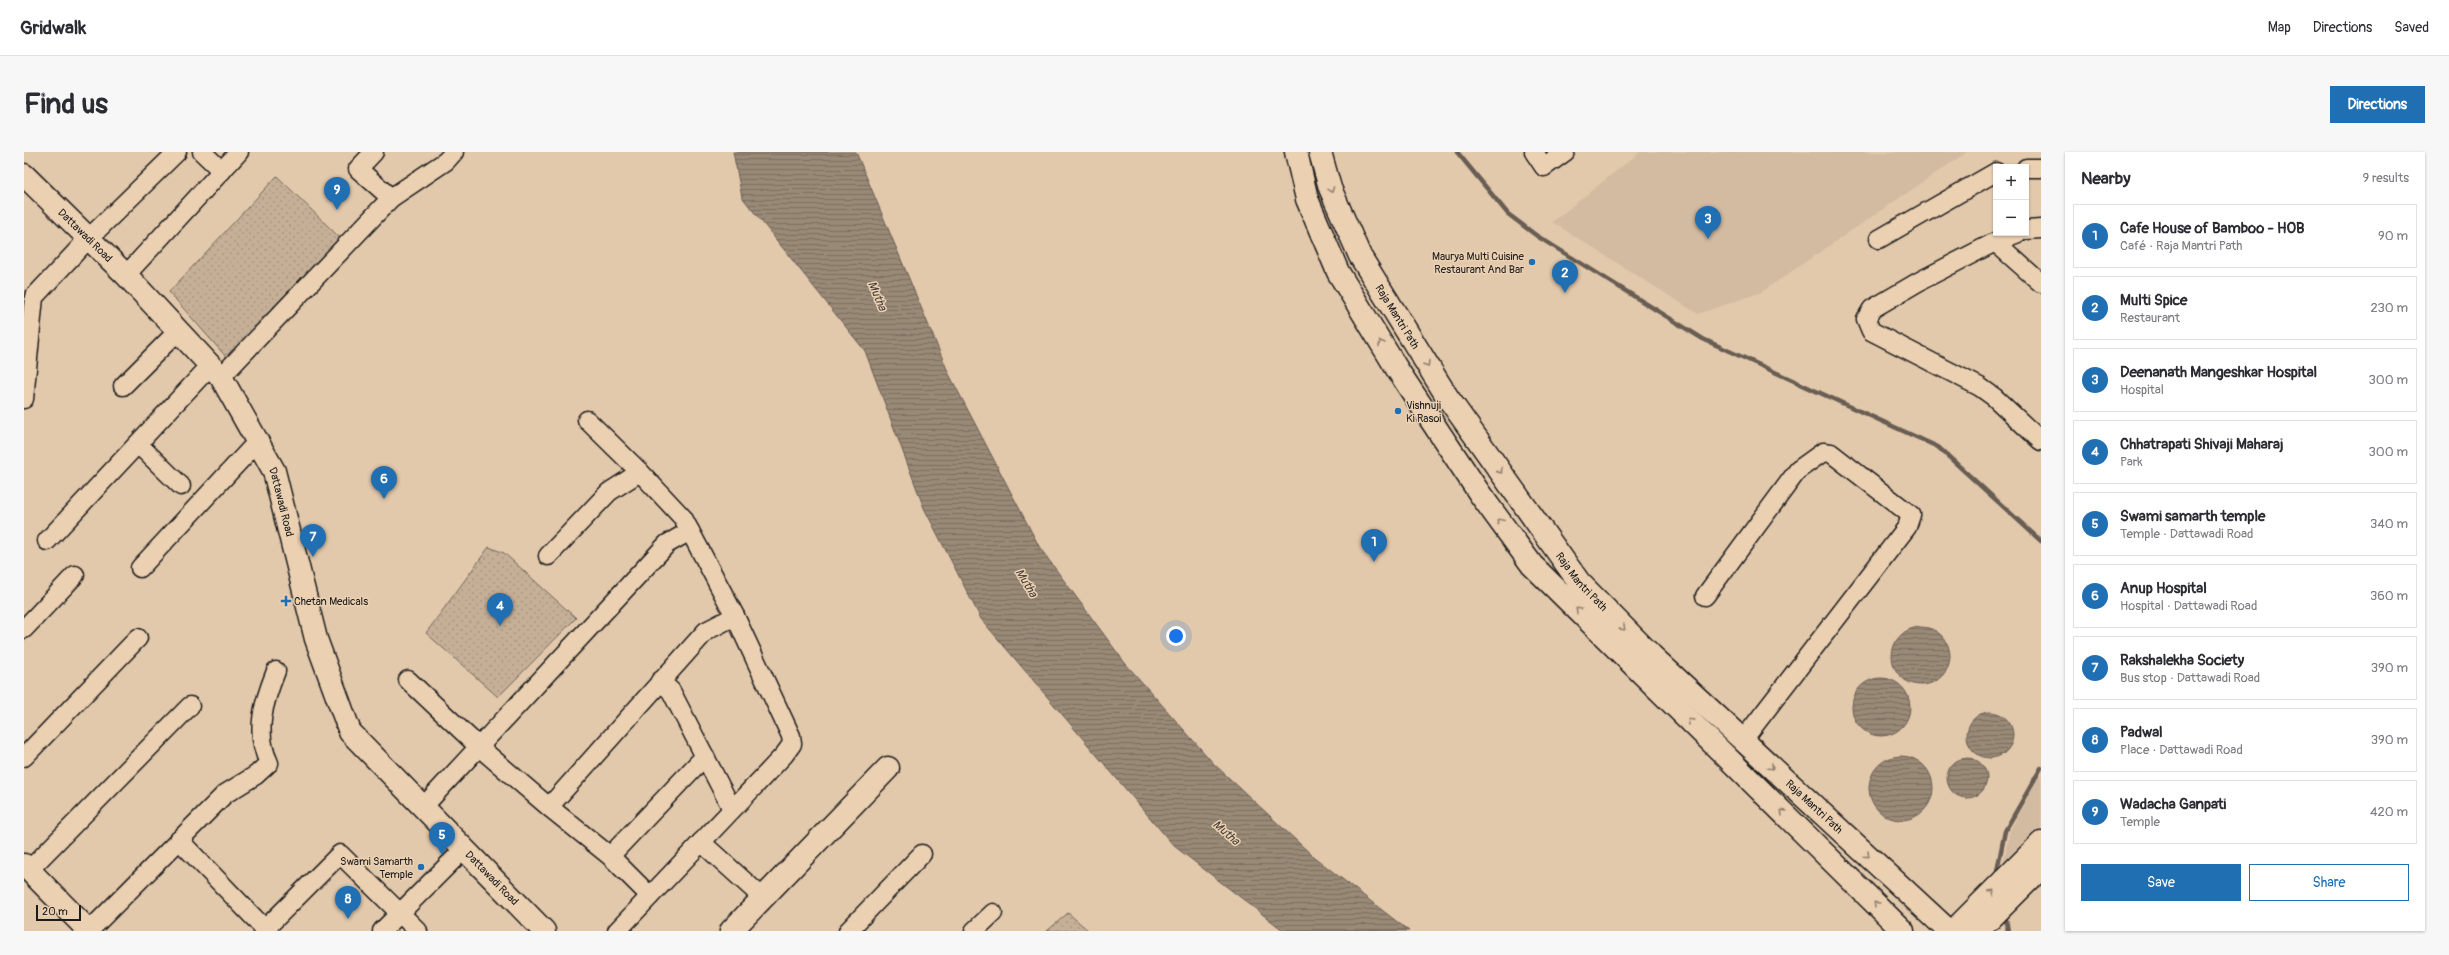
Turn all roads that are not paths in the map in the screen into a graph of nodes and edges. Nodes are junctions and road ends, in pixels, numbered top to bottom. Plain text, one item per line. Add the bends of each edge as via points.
1 (177, 152) edge
2 (202, 152) edge
3 (240, 152) edge
4 (374, 152) edge
5 (454, 152) edge
6 (1296, 152) edge
7 (1320, 152) edge
8 (1534, 152) edge
9 (1565, 152) edge
10 (2029, 168) edge
11 (2041, 168) edge
12 (222, 171) junction
13 (1993, 174) edge
14 (24, 175) edge
15 (391, 198) junction
16 (2041, 229) edge
17 (2029, 230) edge
18 (2010, 236) edge
19 (88, 238) junction
20 (1879, 239) dead end
21 (1995, 242) junction
22 (126, 275) junction
23 (2041, 283) edge
24 (178, 331) junction
25 (216, 371) junction
26 (123, 386) dead end
27 (24, 399) edge
28 (587, 420) dead end
29 (258, 441) junction
30 (2041, 441) edge
31 (138, 444) junction
32 (640, 472) junction
33 (181, 486) dead end
34 (690, 531) junction
35 (47, 541) dead end
36 (548, 556) dead end
37 (140, 568) dead end
38 (74, 575) dead end
39 (1705, 596) dead end
40 (735, 616) junction
41 (24, 629) edge
42 (138, 638) dead end
43 (1646, 663) junction
44 (276, 671) dead end
45 (408, 680) dead end
46 (660, 681) junction
47 (190, 706) dead end
48 (1743, 740) junction
49 (479, 747) junction
50 (705, 756) junction
51 (24, 757) edge
52 (888, 768) dead end
53 (423, 807) junction
54 (549, 807) junction
55 (732, 809) junction
56 (179, 840) junction
57 (701, 842) junction
58 (2041, 843) edge
59 (464, 849) junction
60 (922, 854) dead end
61 (610, 856) junction
62 (27, 868) edge
63 (2027, 873) edge
64 (650, 896) junction
65 (763, 898) junction
66 (400, 913) junction
67 (993, 913) dead end
68 (1977, 924) edge
69 (264, 930) edge
70 (89, 931) edge
71 (382, 931) edge
72 (418, 931) edge
73 (544, 931) edge
74 (616, 931) edge
75 (732, 931) edge
76 (848, 931) edge
77 (974, 931) edge
78 (1903, 931) edge
79 (1949, 931) edge
80 (1954, 931) edge

1 - 19 street
2 - 12 street
3 - 12 street
4 - 15 street via 358,169
5 - 15 street via 446,161
43 -> 6 main road, Raja Mantri Path via 1532,565 1480,494 1396,369 1338,272 1306,199
7 -> 43 main road, Raja Mantri Path via 1330,188 1360,256 1448,398 1579,582
8 - 9 street via 1544,167
10 - 11 street
12 - 22 street
13 - 20 street
14 - 19 main road, Dattawadi Road
15 - 25 street
16 - 17 street
18 - 21 street
19 - 22 main road, Dattawadi Road
19 - 27 street via 34,297
21 - 23 street
21 - 30 street via 1872,309 1866,316 1867,326 1871,331 1980,387
22 - 24 main road, Dattawadi Road
24 - 25 main road, Dattawadi Road
24 - 26 street
25 - 29 main road, Dattawadi Road
25 - 31 street
28 - 32 street
29 - 37 street
29 - 53 main road, Dattawadi Road via 274,472 316,639 350,732
31 - 33 street
31 - 35 street
32 - 34 street via 683,518
32 - 36 street via 608,492
34 - 40 street
34 - 49 street via 667,544
38 - 41 street
39 - 48 street via 1798,470 1823,452 1831,453 1911,515 1907,527
40 - 46 street via 706,632
40 - 55 street via 791,736 792,744
42 - 51 street
43 - 48 main road, Raja Mantri Path
78 -> 43 main road, Raja Mantri Path
44 - 56 street via 263,704 261,735 269,763 256,775 225,794
45 - 49 street
46 - 50 street via 671,691
46 - 54 street
47 - 62 street
48 -> 79 main road, Raja Mantri Path
49 - 53 street
49 - 54 street
50 - 55 street
50 - 61 street
52 - 65 main road
53 - 59 main road, Dattawadi Road
54 - 61 street
55 - 57 street
56 - 69 street
56 - 70 street
57 - 64 street
57 - 65 street
58 - 63 main road
59 - 66 street
59 - 73 main road, Dattawadi Road
60 - 76 street
61 - 64 street
62 - 70 main road
63 - 68 main road
64 - 74 street
65 - 75 main road
66 - 69 street via 340,854
66 - 71 street
66 - 72 street
67 - 77 street
68 - 80 main road

